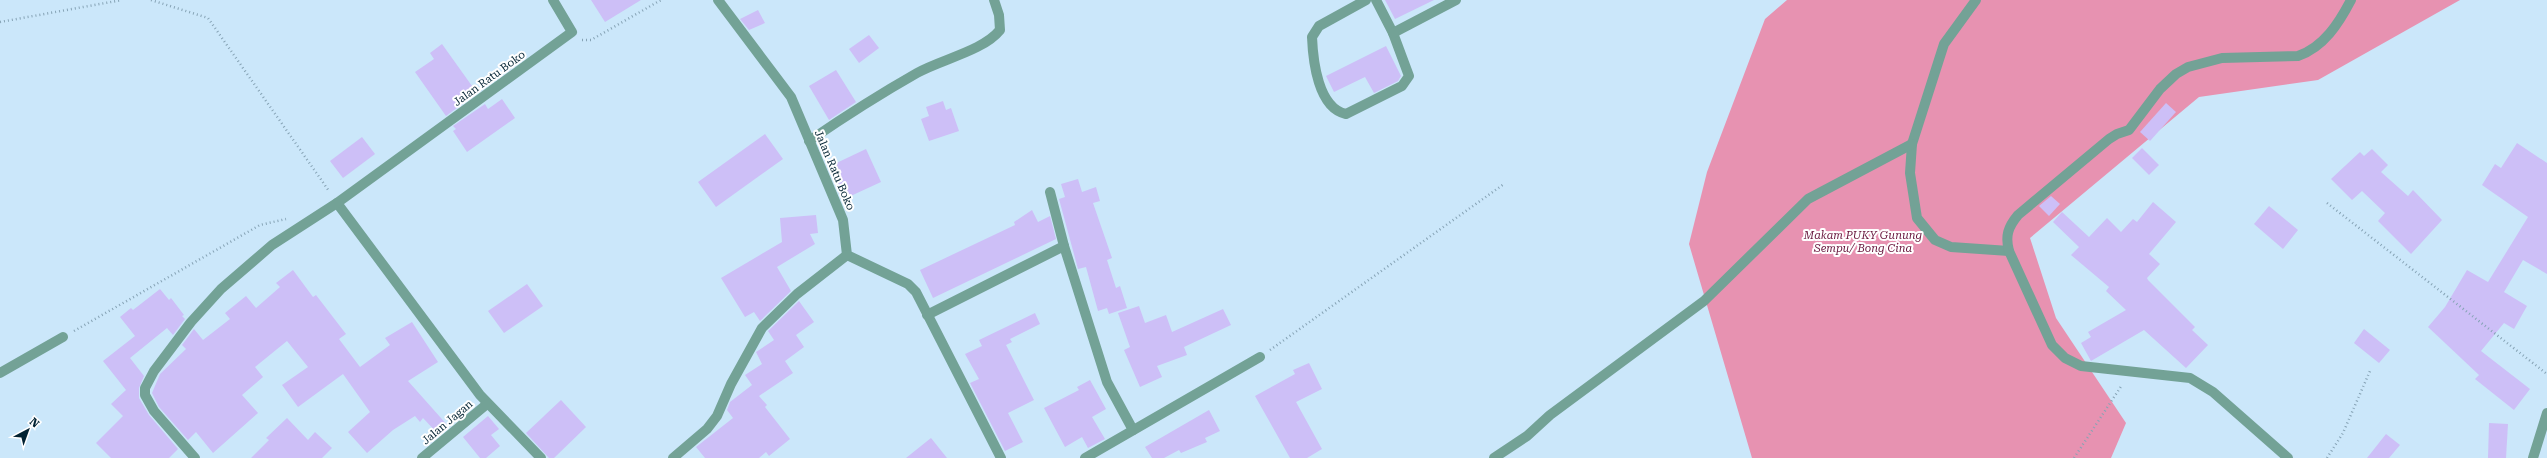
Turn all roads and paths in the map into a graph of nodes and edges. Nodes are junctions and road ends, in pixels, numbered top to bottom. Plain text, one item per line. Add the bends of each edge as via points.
1 (122, 0) edge
2 (152, 0) edge
3 (553, 0) edge
4 (661, 0) edge
5 (718, 0) edge
6 (994, 0) edge
7 (1366, 0) edge
8 (1376, 0) edge
9 (1456, 0) edge
10 (1976, 0) edge
11 (2351, 0) edge
12 (0, 22) edge
13 (572, 32) junction
14 (1392, 33) junction
15 (809, 141) junction
16 (1912, 144) junction
17 (1504, 184) dead end
18 (1050, 192) dead end
19 (337, 203) junction
20 (2327, 203) dead end
21 (312, 220) junction
22 (1064, 246) junction
23 (2009, 251) junction
24 (847, 255) junction
25 (927, 315) junction
26 (63, 337) joint
27 (1260, 357) joint
28 (2370, 371) dead end
29 (0, 373) edge
30 (2130, 373) junction
31 (2547, 374) edge
32 (487, 404) junction
33 (2547, 413) edge
34 (1133, 430) junction
35 (195, 458) edge
36 (422, 458) edge
37 (541, 458) edge
38 (674, 458) edge
39 (1001, 458) edge
40 (1085, 458) edge
41 (1494, 458) edge
42 (2074, 458) edge
43 (2288, 458) edge
44 (2327, 458) edge
45 (2532, 458) edge

1 - 12 path
2 - 19 path via 208,18
3 - 13 street
4 - 13 path via 590,40 577,38
5 - 15 street, Jalan Ratu Boko via 791,97
6 - 15 street via 1000,30 992,40 916,73
7 - 14 street via 1319,26 1312,37 1321,89 1326,102 1335,110 1351,114 1402,86 1408,80 1407,67
8 - 14 street
9 - 14 street
10 - 16 street via 1944,44
11 - 23 street via 2339,22 2316,48 2307,53 2298,56 2222,58 2176,74 2160,89 2129,130 2109,139 2018,215 2010,224 2007,234
13 - 19 street, Jalan Ratu Boko
15 - 24 street, Jalan Ratu Boko via 843,220
16 - 23 street via 1910,173 1918,218 1928,234 1944,245
16 - 41 street via 1808,199 1704,301 1550,415 1527,436
17 - 27 path
18 - 22 street
19 - 21 street, Jalan Ratu Boko
19 - 32 street
20 - 31 path
21 - 26 path via 279,219 260,225
21 - 35 street, Jalan Ratu Boko via 272,245 221,289 165,355 145,388 145,395 154,411
22 - 25 street
22 - 34 street via 1107,382
23 - 30 street via 2052,345 2065,358 2081,366
24 - 25 street via 912,288
24 - 38 street via 797,294 762,328 734,378 717,416 708,429
25 - 39 street
26 - 29 street
27 - 34 street
28 - 44 path via 2343,433
30 - 42 path
30 - 43 street via 2190,378 2213,392
32 - 36 street, Jalan Jagan
32 - 37 street
33 - 45 street
34 - 40 street

